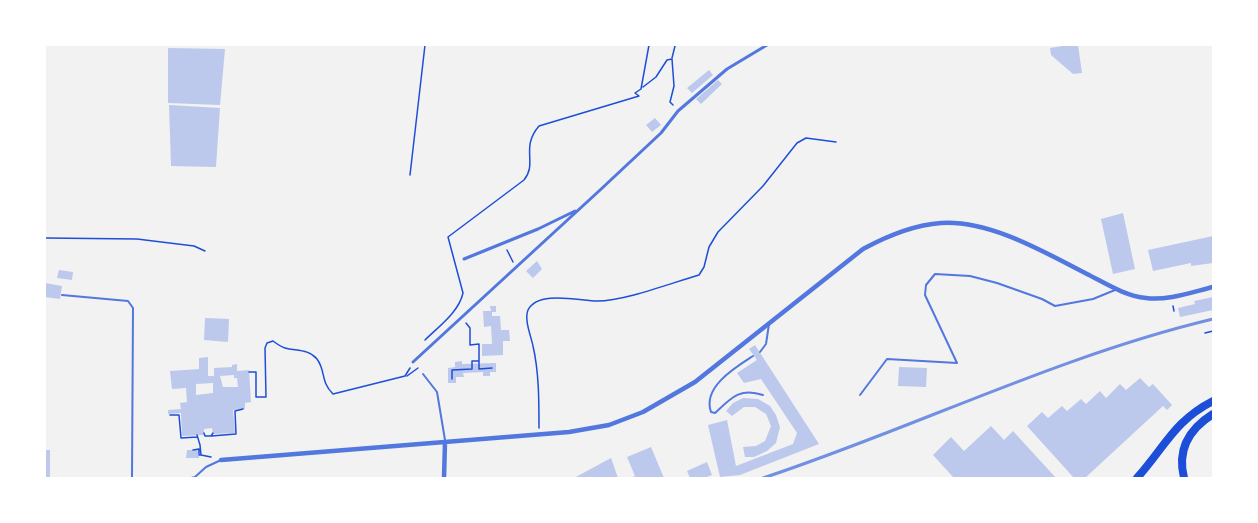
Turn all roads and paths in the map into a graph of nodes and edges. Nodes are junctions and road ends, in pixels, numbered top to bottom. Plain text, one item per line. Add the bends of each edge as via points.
1 (425, 45) edge
2 (649, 45) edge
3 (767, 45) edge
4 (675, 46) edge
5 (672, 59) junction
6 (641, 89) junction
7 (678, 111) junction
8 (836, 142) dead end
9 (410, 175) dead end
10 (579, 209) junction
11 (45, 238) edge
12 (504, 243) junction
13 (205, 251) dead end
14 (509, 257) dead end
15 (464, 259) dead end
16 (1213, 287) edge
17 (1118, 289) junction
18 (62, 295) dead end
19 (769, 324) junction
20 (468, 325) dead end
21 (1213, 331) edge
22 (1205, 333) dead end
23 (423, 343) dead end
24 (760, 352) dead end
25 (753, 356) dead end
26 (479, 361) junction
27 (413, 362) joint
28 (418, 368) dead end
29 (492, 368) dead end
30 (249, 372) dead end
31 (423, 374) dead end
32 (405, 376) junction
33 (452, 379) dead end
34 (763, 395) dead end
35 (860, 395) dead end
36 (1213, 401) edge
37 (243, 409) dead end
38 (1213, 414) edge
39 (170, 415) dead end
40 (204, 433) dead end
41 (540, 435) junction
42 (445, 442) junction
43 (193, 450) dead end
44 (220, 460) joint
45 (132, 478) edge
46 (191, 478) edge
47 (444, 478) edge
48 (1137, 478) edge
49 (1184, 478) edge

1 - 9 path
2 - 6 path
3 - 7 street via 727,69
4 - 5 path
5 - 6 path
5 - 7 path via 675,77 670,102
6 - 23 path via 635,93 639,96 635,99 537,128 529,148 530,172 524,180 448,237 462,299
7 - 10 street via 661,133
8 - 41 path via 806,138 797,143 764,186 718,232 699,275 597,301 551,298 535,302 527,319 534,352
10 - 12 street
10 - 27 street
11 - 13 path via 137,239 194,246
12 - 14 path
12 - 15 street
16 - 17 street via 1156,299
17 - 19 street via 998,232 942,223 908,229 863,249
17 - 35 lane via 1055,306 997,283 970,276 935,274 926,285 926,295 957,363 887,359
18 - 45 lane via 128,301 133,308
19 - 24 lane via 766,344
19 - 41 street via 695,382 643,412 609,425
20 - 26 path via 470,345 479,344
21 - 22 path
25 - 34 lane via 714,389 709,406 715,413 734,396 752,391
26 - 29 path via 479,369
26 - 33 path via 472,361 472,369 452,370
27 - 32 path
28 - 32 path
30 - 32 path via 256,372 256,397 266,397 265,348 273,341 317,358 325,386 333,394
31 - 42 lane via 437,392
36 - 48 highway via 1176,427
37 - 40 path via 234,411 236,434
38 - 49 highway via 1189,436 1184,446
39 - 43 path via 179,414 181,438 197,436 200,455 199,449
41 - 42 street
42 - 44 street
42 - 47 street
44 - 46 lane

